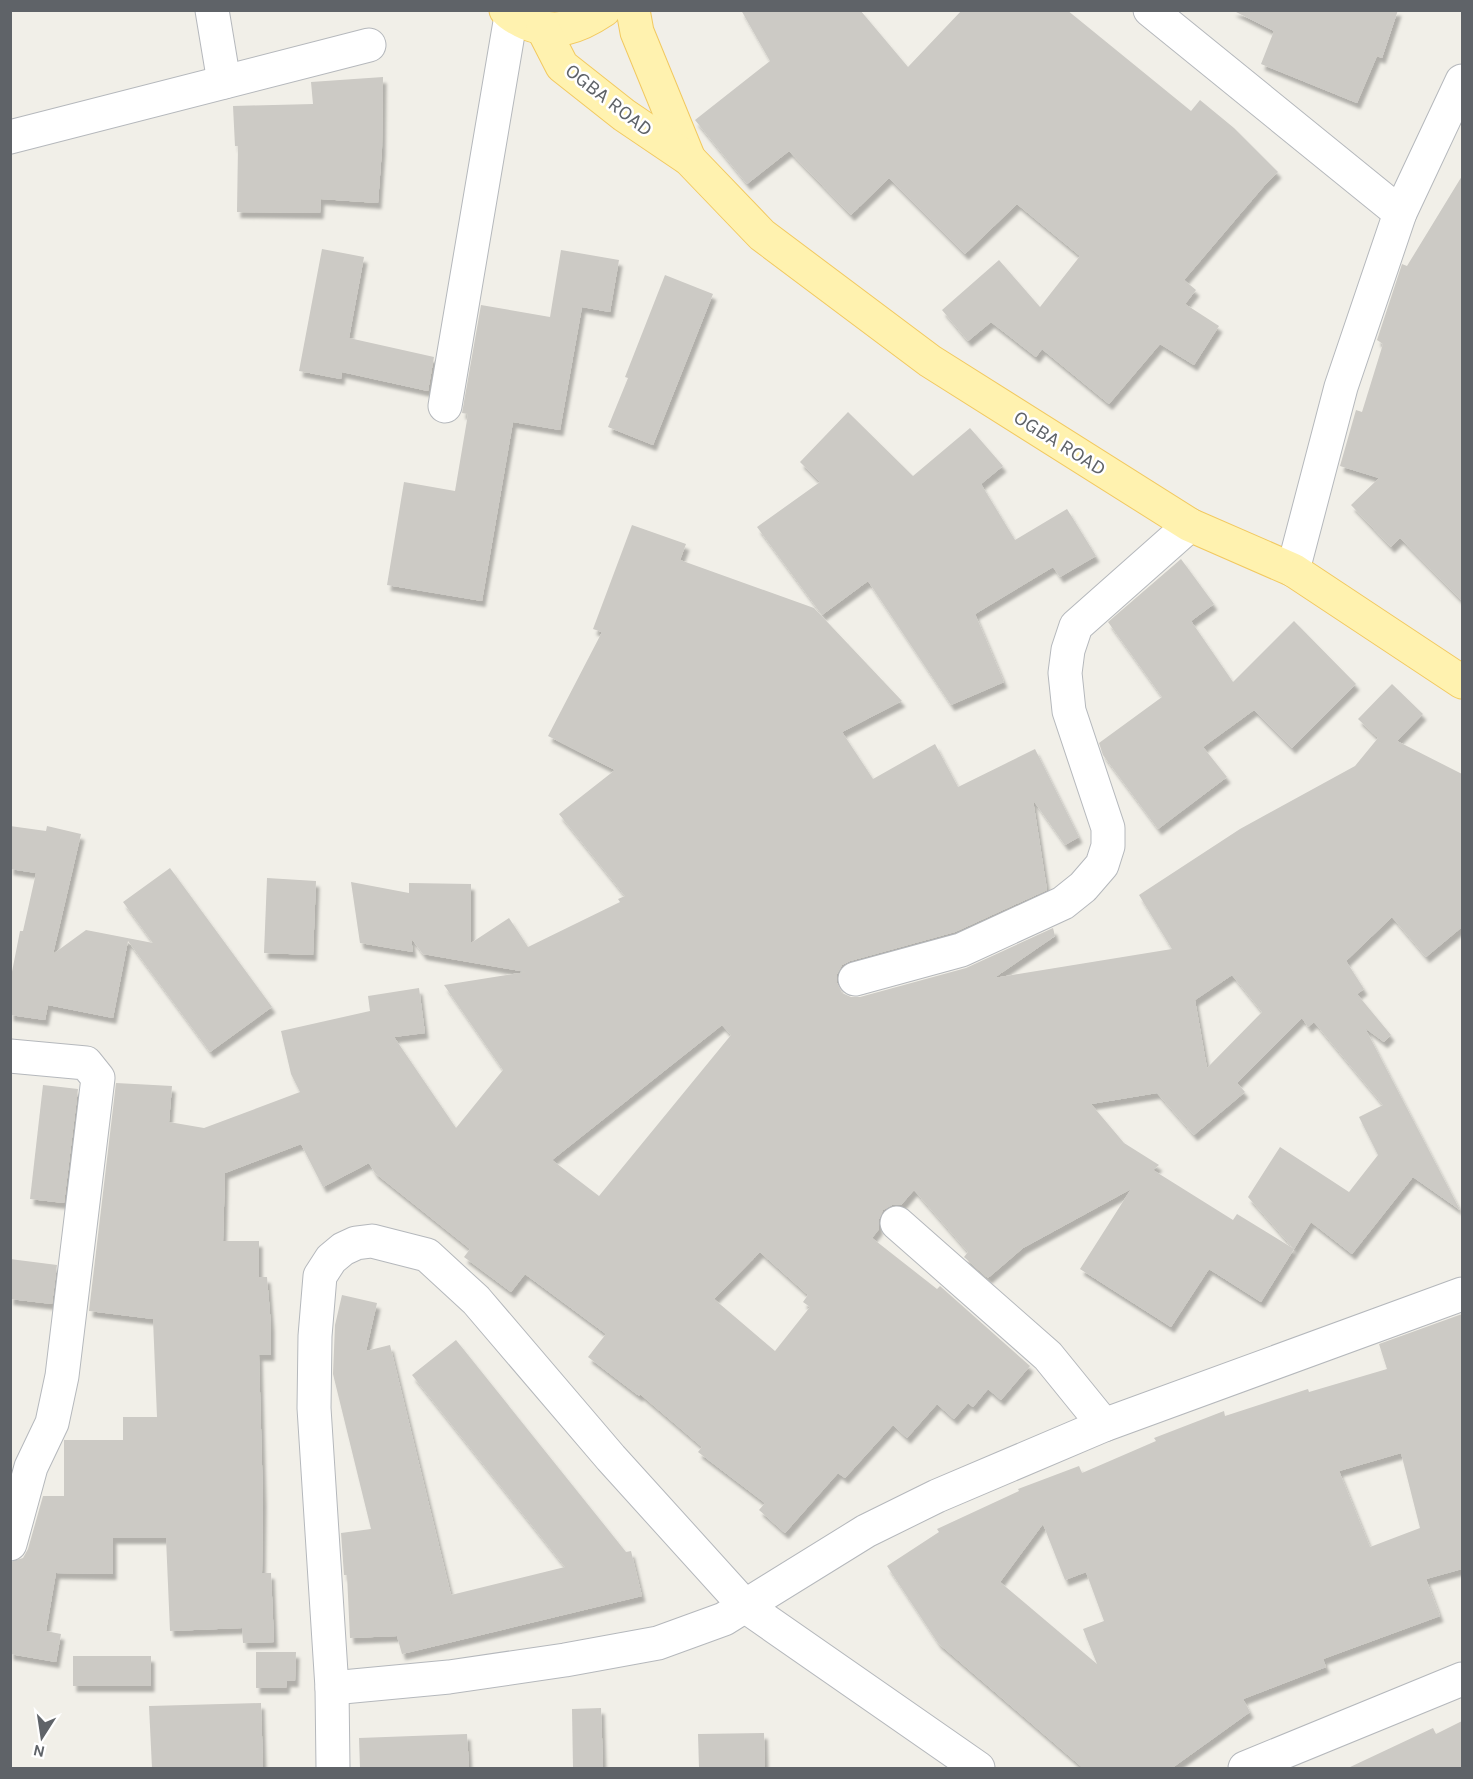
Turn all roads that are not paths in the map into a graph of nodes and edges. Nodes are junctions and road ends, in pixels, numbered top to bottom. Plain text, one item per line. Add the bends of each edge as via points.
1 (212, 10) edge
2 (604, 10) edge
3 (633, 10) edge
4 (1150, 10) edge
5 (508, 14) edge
6 (543, 29) junction
7 (369, 45) dead end
8 (1462, 81) edge
9 (224, 82) junction
10 (10, 137) edge
11 (689, 159) junction
12 (1400, 213) junction
13 (444, 406) dead end
14 (1190, 525) junction
15 (1293, 570) junction
16 (1462, 682) edge
17 (855, 979) dead end
18 (10, 1056) edge
19 (897, 1222) dead end
20 (1462, 1294) edge
21 (1104, 1425) junction
22 (10, 1544) edge
23 (745, 1606) junction
24 (1462, 1679) edge
25 (332, 1688) junction
26 (333, 1768) edge
27 (978, 1768) edge
28 (1245, 1768) edge

1 - 9 street
2 - 6 main road via 565,29
3 - 11 main road, OGBA ROAD via 637,32
4 - 12 street
5 - 6 main road
5 - 13 street
6 - 11 main road, OGBA ROAD via 562,66
7 - 9 street
8 - 12 street
9 - 10 street
11 - 14 main road, OGBA ROAD via 762,235 930,361
12 - 15 street via 1341,387
14 - 15 main road, OGBA ROAD
14 - 17 street via 1076,626 1068,650 1065,673 1070,711 1108,828 1102,865 1063,903 961,950
15 - 16 main road, OGBA ROAD
18 - 22 street via 86,1063 99,1078 62,1376 52,1423 31,1467
19 - 21 street via 1048,1356
20 - 21 street
21 - 23 street via 866,1531
23 - 25 street via 724,1619 658,1642 449,1677
23 - 25 street via 476,1300 427,1255 372,1241 356,1243 332,1259 320,1276 315,1336 314,1408
23 - 27 street
24 - 28 street
25 - 26 street

